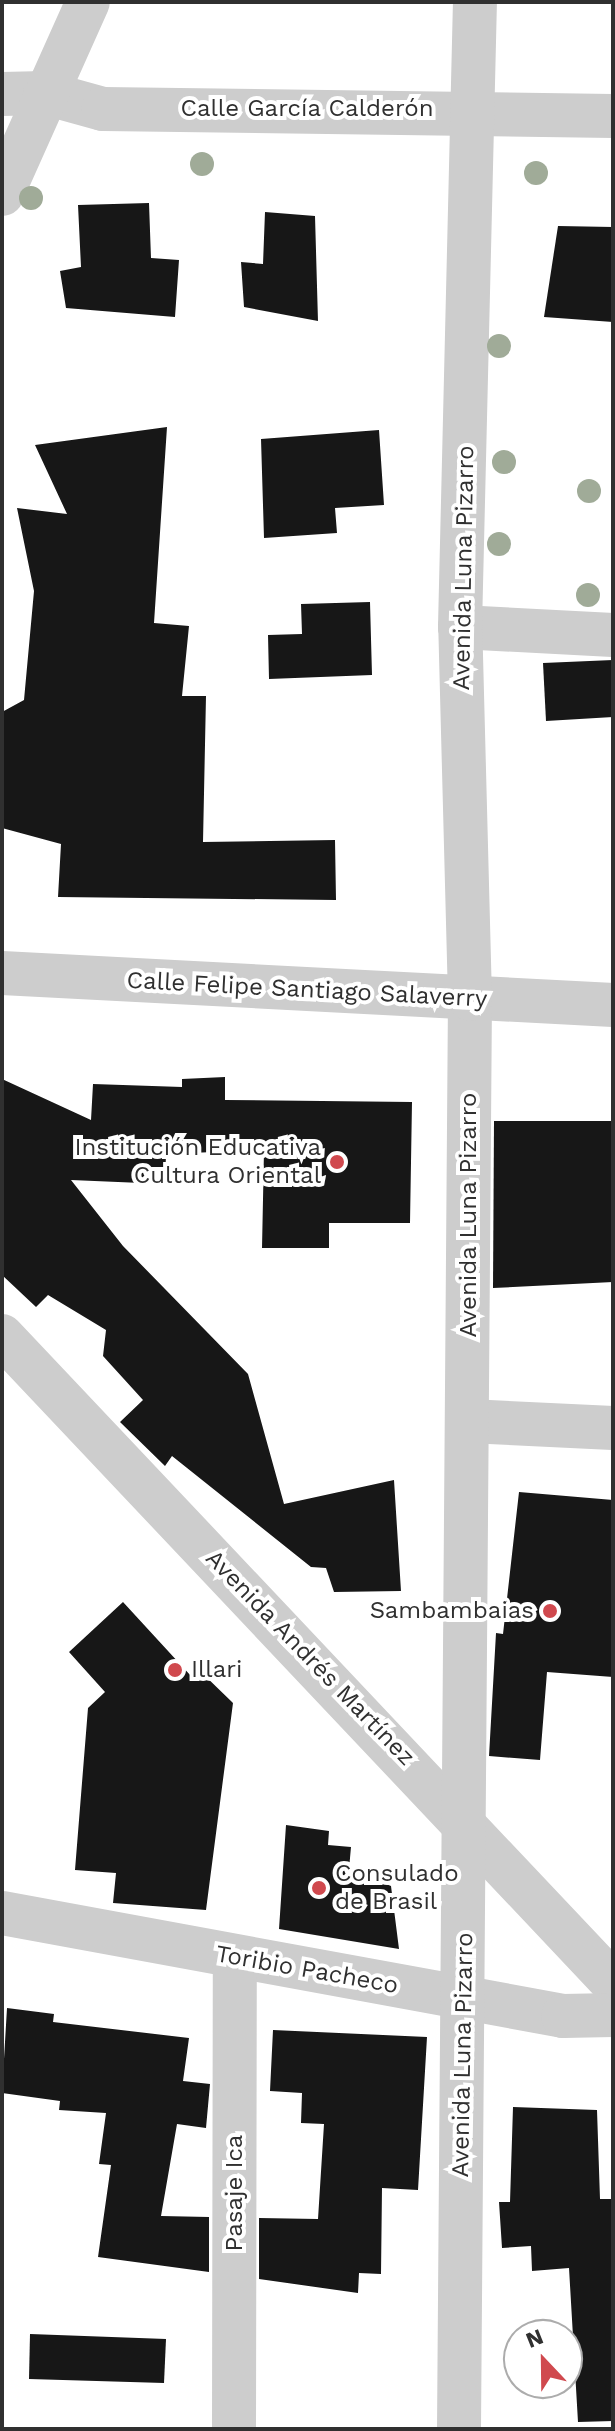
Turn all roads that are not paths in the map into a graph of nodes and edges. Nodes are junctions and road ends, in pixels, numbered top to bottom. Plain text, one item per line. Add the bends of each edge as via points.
1 (88, 2) edge
2 (475, 2) edge
3 (45, 93) junction
4 (2, 94) edge
5 (475, 109) junction
6 (613, 116) edge
7 (2, 194) edge
8 (460, 627) junction
9 (613, 635) edge
10 (2, 973) edge
11 (470, 999) junction
12 (613, 1005) edge
13 (2, 1336) edge
14 (468, 1421) junction
15 (613, 1428) edge
16 (464, 1819) junction
17 (2, 1913) edge
18 (235, 1958) junction
19 (613, 1983) edge
20 (463, 1997) junction
21 (613, 2015) edge
22 (234, 2429) edge
23 (459, 2429) edge

1 - 3 street
2 - 5 street, Avenida Luna Pizarro
3 - 4 street, Calle García Calderón
3 - 5 street, Calle García Calderón via 103,109
3 - 7 street
5 - 6 street, Calle García Calderón
5 - 8 street, Avenida Luna Pizarro
8 - 9 street
8 - 11 street, Avenida Luna Pizarro
10 - 11 street, Calle Felipe Santiago Salaverry
11 - 12 street, Calle Felipe Santiago Salaverry
11 - 14 street, Avenida Luna Pizarro
13 - 16 street, Avenida Andrés Martínez
14 - 15 street
14 - 16 street, Avenida Luna Pizarro
16 - 19 street, Avenida Andrés Martínez
16 - 20 street, Avenida Luna Pizarro
17 - 18 street, Toribio Pacheco
18 - 20 street, Toribio Pacheco
18 - 22 street, Pasaje Ica
20 - 21 street, Toribio Pacheco via 563,2016
20 - 23 street, Avenida Luna Pizarro

